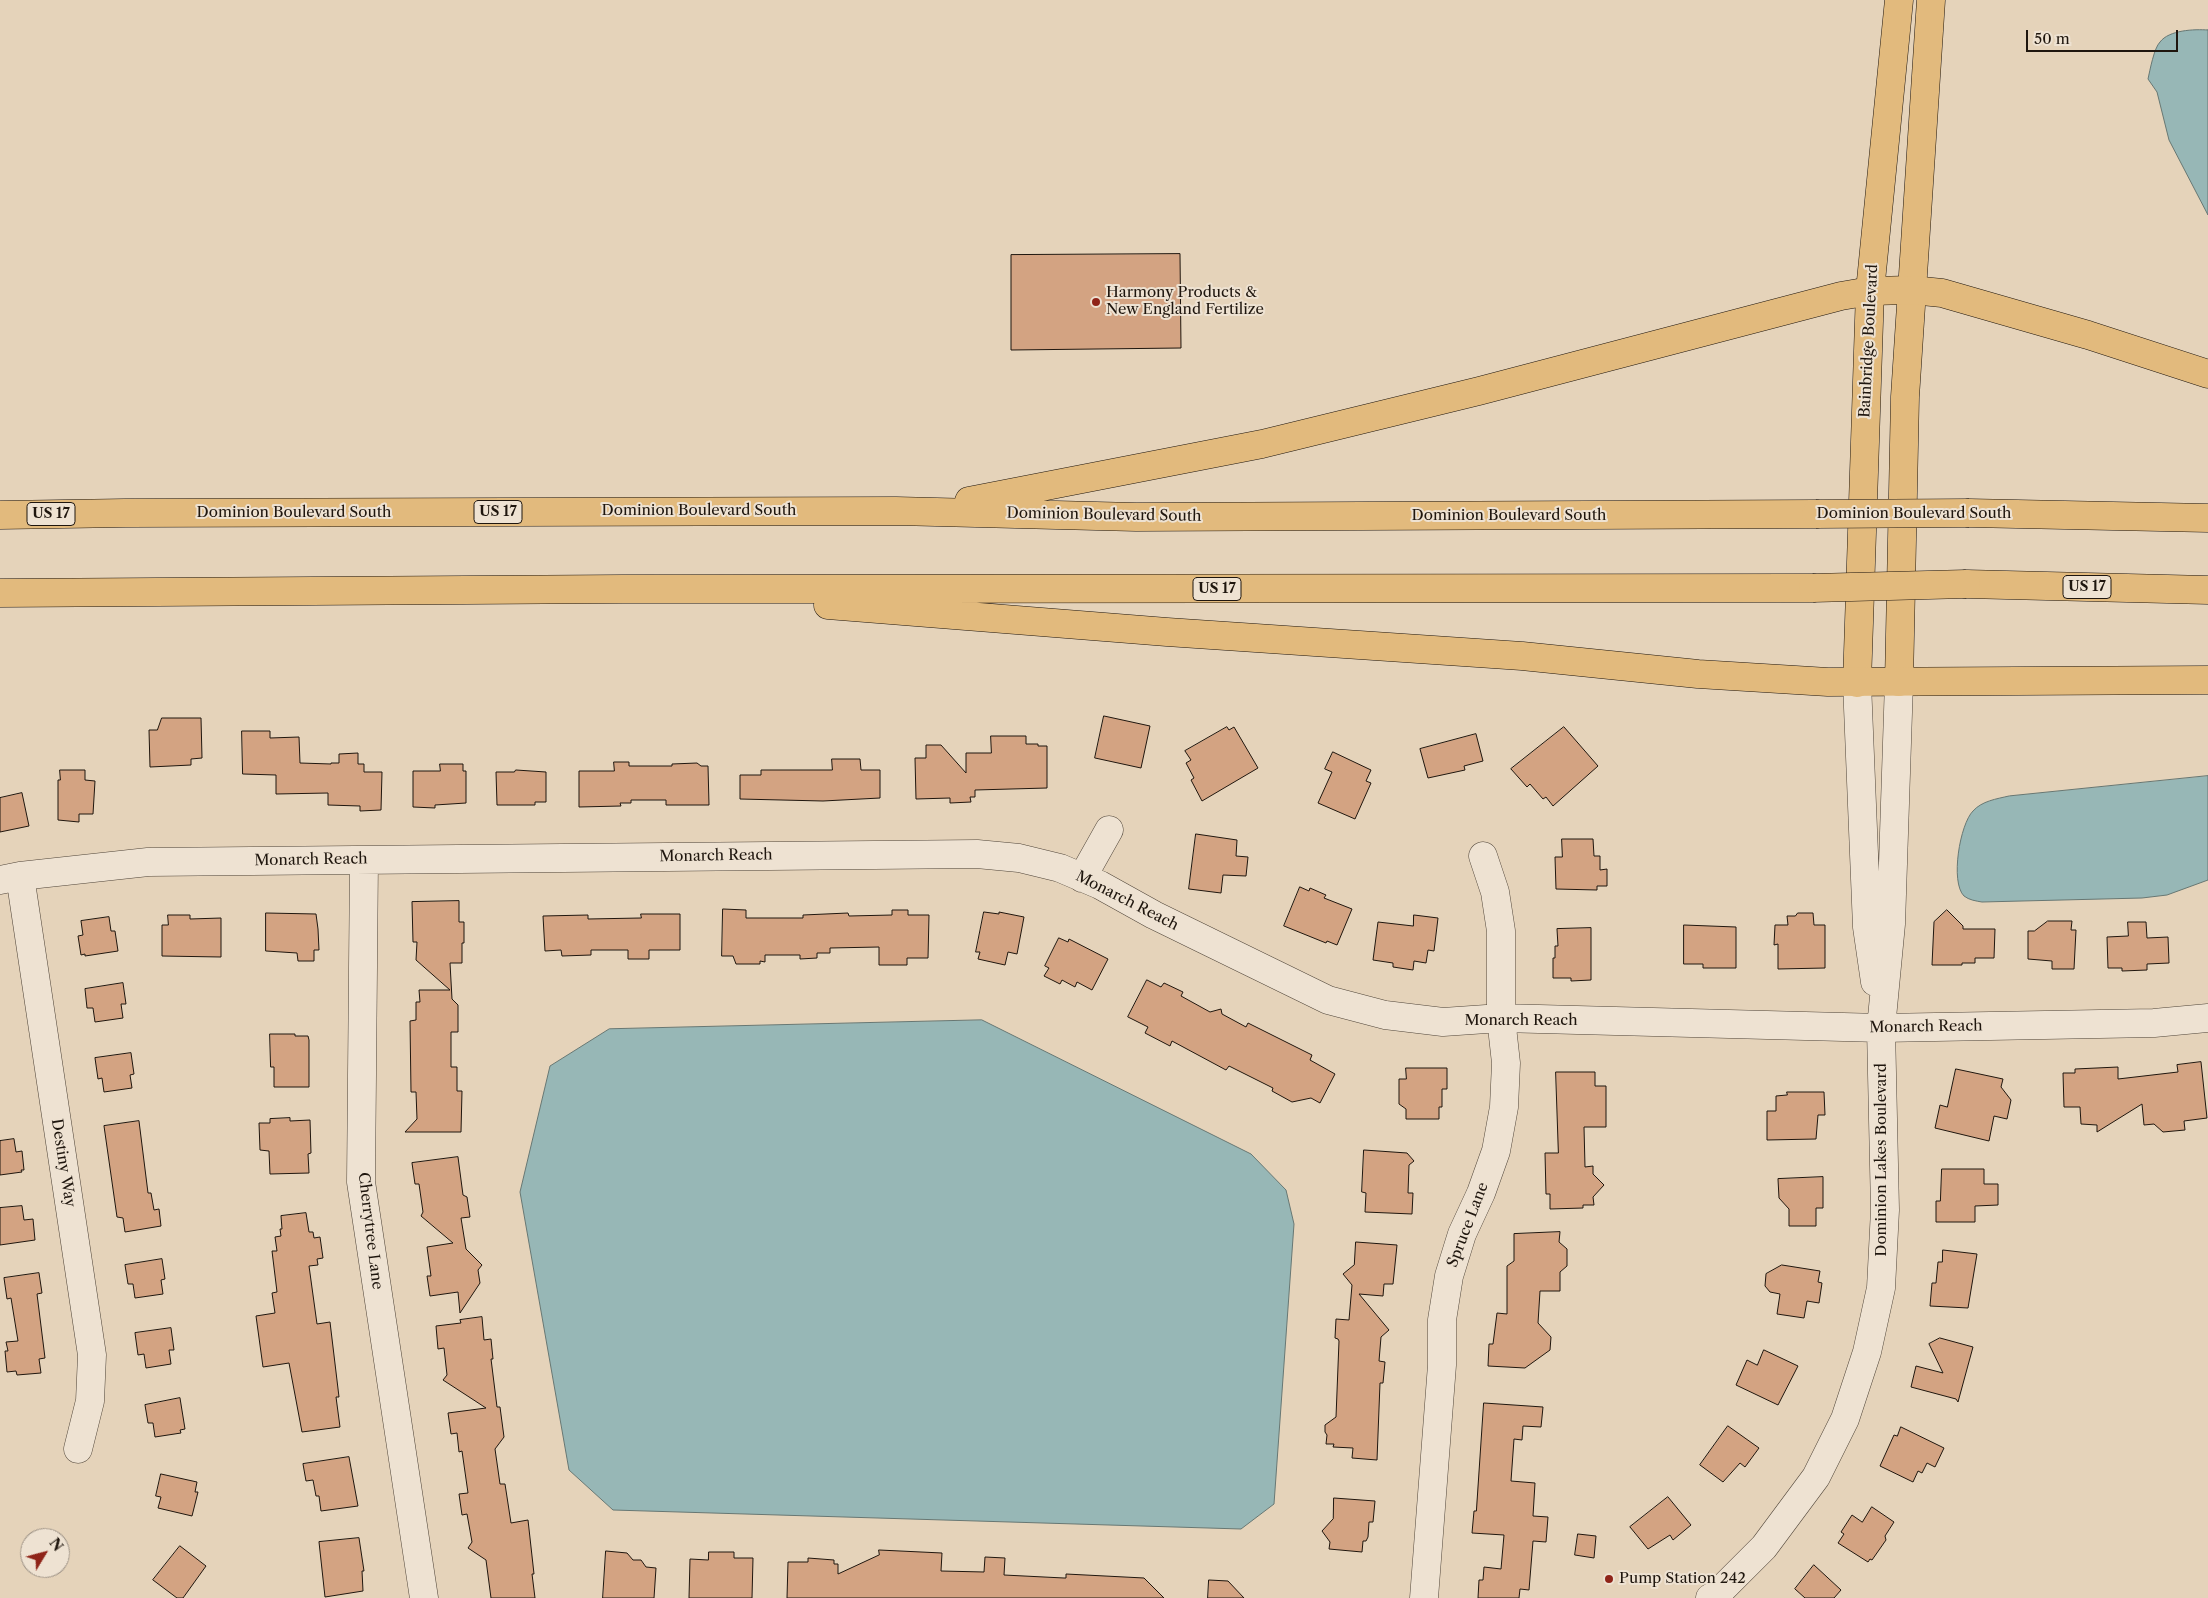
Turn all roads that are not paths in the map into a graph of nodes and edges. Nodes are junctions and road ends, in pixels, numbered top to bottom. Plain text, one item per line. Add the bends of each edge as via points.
1 (1898, 0) edge
2 (1931, 0) edge
3 (1912, 290) junction
4 (1870, 291) junction
5 (2208, 374) edge
6 (904, 511) junction
7 (0, 516) edge
8 (2208, 518) edge
9 (622, 589) junction
10 (2208, 590) edge
11 (0, 593) edge
12 (2208, 680) edge
13 (1899, 682) junction
14 (1858, 683) junction
15 (1109, 830) dead end
16 (1483, 856) dead end
17 (364, 860) junction
18 (10, 878) edge
19 (1082, 878) junction
20 (1501, 1018) junction
21 (2208, 1018) edge
22 (1881, 1028) junction
23 (78, 1449) dead end
24 (1715, 1597) edge
25 (424, 1598) edge
26 (1424, 1598) edge

1 - 4 main road, Bainbridge Boulevard
2 - 3 main road
3 - 4 main road
3 - 5 main road via 1942,293
3 - 13 main road via 1905,397
4 - 6 main road via 1262,444
4 - 14 main road, Bainbridge Boulevard
6 - 7 main road, Dominion Boulevard South / US 17
6 - 8 main road, Dominion Boulevard South / US 17, bridge via 1136,517 1969,513
9 - 10 main road, US 17, bridge via 1813,588 1966,584
9 - 11 main road, US 17
9 - 14 main road via 1177,633 1522,656 1698,674
12 - 13 main road
13 - 14 main road
13 - 22 street, Dominion Lakes Boulevard via 1891,924
14 - 22 street, Dominion Lakes Boulevard via 1867,927
15 - 19 street
16 - 20 street, Spruce Lane via 1495,892 1501,931
17 - 18 street, Monarch Reach via 148,862
17 - 19 street, Monarch Reach via 977,854 1019,858 1060,868
17 - 25 street, Cherrytree Lane via 362,1182
18 - 23 street, Destiny Way via 92,1355 90,1401
19 - 20 street, Monarch Reach via 1100,884 1154,915 1328,1000 1384,1015 1443,1022
20 - 22 street, Monarch Reach
20 - 26 street, Spruce Lane via 1506,1063 1498,1142 1449,1276 1442,1320 1442,1365
21 - 22 street, Monarch Reach via 2154,1023
22 - 24 street, Dominion Lakes Boulevard via 1885,1210 1881,1288 1867,1352 1845,1419 1816,1477 1764,1547

